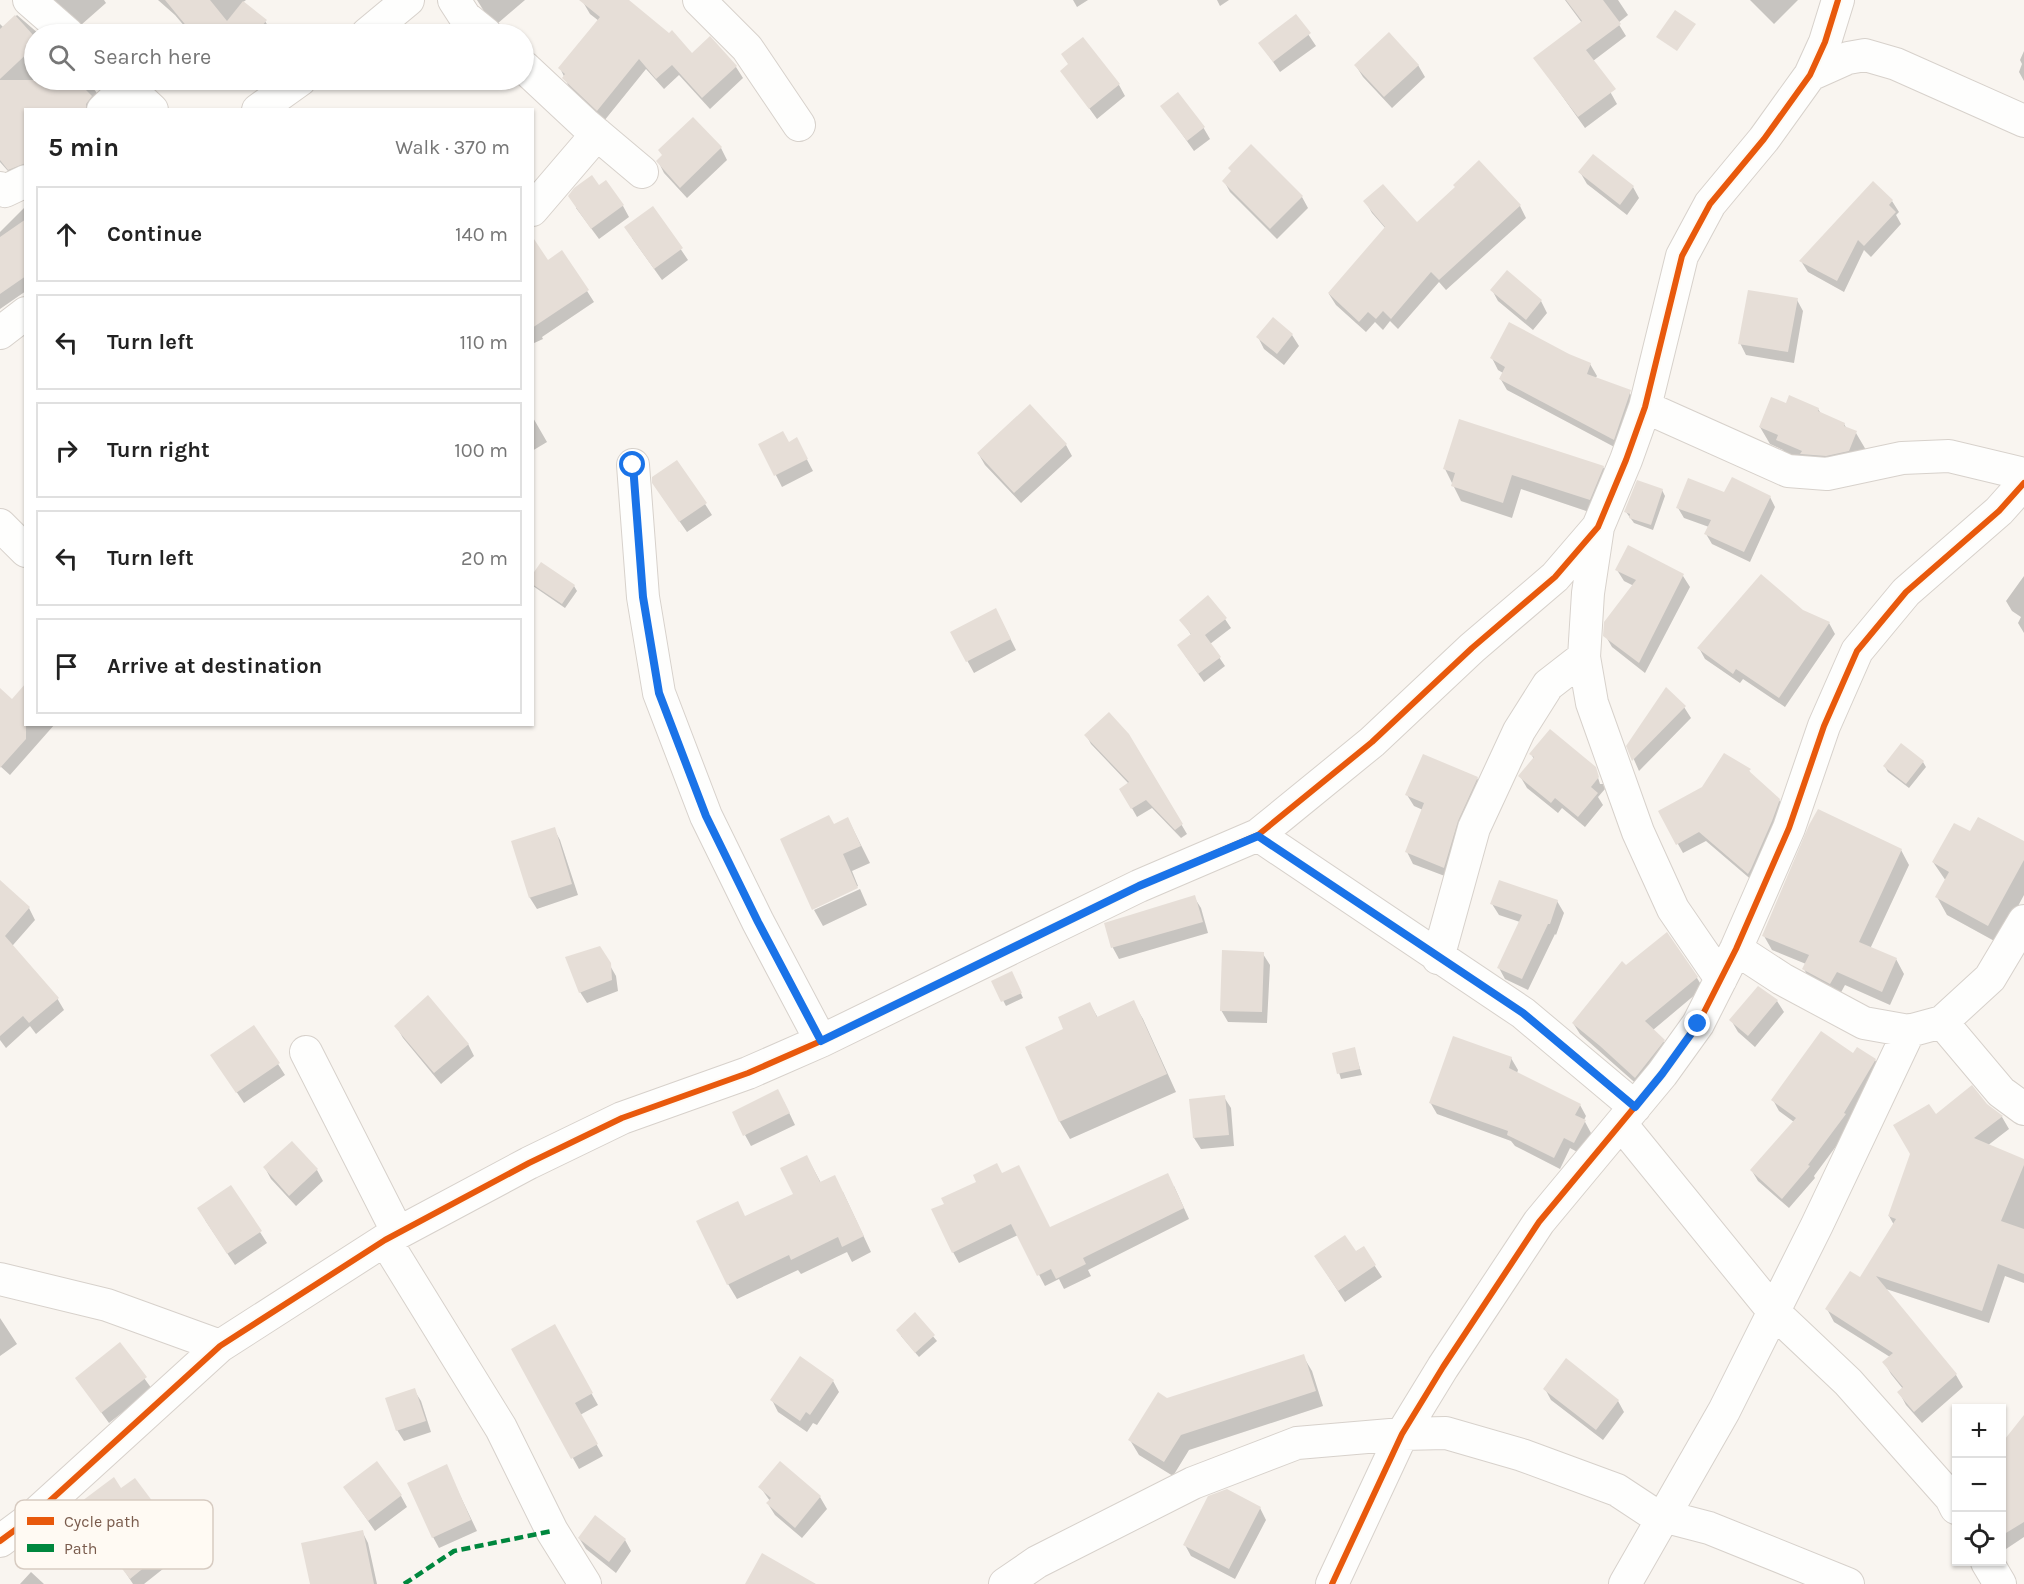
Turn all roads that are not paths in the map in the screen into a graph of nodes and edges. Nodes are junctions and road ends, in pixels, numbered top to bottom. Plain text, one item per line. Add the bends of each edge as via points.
1 (29, 0) edge
2 (408, 0) edge
3 (454, 0) edge
4 (1838, 0) edge
5 (716, 5) edge
6 (57, 24) edge
7 (379, 24) edge
8 (474, 24) edge
9 (1810, 75) junction
10 (534, 76) edge
11 (119, 90) edge
12 (131, 90) edge
13 (286, 90) edge
14 (105, 108) edge
15 (150, 108) edge
16 (261, 108) edge
17 (2024, 121) edge
18 (799, 125) dead end
19 (597, 134) junction
20 (642, 172) dead end
21 (24, 182) edge
22 (0, 188) edge
23 (534, 208) edge
24 (24, 315) edge
25 (0, 333) edge
26 (1645, 407) junction
27 (633, 465) dead end
28 (2024, 474) edge
29 (2024, 483) edge
30 (0, 525) edge
31 (1598, 527) junction
32 (24, 549) edge
33 (1584, 657) junction
34 (1258, 836) junction
35 (2024, 921) edge
36 (1736, 949) junction
37 (1438, 958) junction
38 (1721, 979) junction
39 (1942, 1022) junction
40 (1909, 1031) junction
41 (821, 1041) junction
42 (306, 1052) dead end
43 (2024, 1109) edge
44 (1628, 1115) junction
45 (391, 1236) junction
46 (0, 1279) edge
47 (1773, 1312) junction
48 (220, 1346) junction
49 (1402, 1434) junction
50 (51, 1500) edge
51 (1952, 1500) edge
52 (1662, 1517) junction
53 (15, 1530) edge
54 (0, 1541) edge
55 (1989, 1566) edge
56 (585, 1584) edge
57 (1005, 1584) edge
58 (1332, 1584) edge
59 (1624, 1584) edge
60 (1848, 1584) edge
61 (2000, 1584) edge

1 - 6 street
2 - 7 street
3 - 8 street
4 - 9 street
5 - 18 street
9 - 17 street via 1865,55 1896,64
9 - 26 street via 1710,204 1682,256
10 - 19 street
11 - 14 street
12 - 15 street
13 - 16 street
19 - 20 street
19 - 23 street
21 - 22 street via 5,191
24 - 25 street
26 - 28 street via 1788,471 1827,474 1902,458 1949,456
26 - 31 street
27 - 41 street via 643,597 659,693 706,816
29 - 36 street via 2000,511 1906,592 1857,651 1824,726 1789,828
30 - 32 street
31 - 33 street
31 - 34 street via 1555,577 1372,742
33 - 37 street via 1548,685 1519,730 1474,828
33 - 38 street via 1592,703 1638,832 1673,909
34 - 37 street
34 - 41 street via 1139,886
35 - 39 street via 1990,978
36 - 38 street
36 - 40 street via 1864,1023
37 - 44 street via 1523,1013
38 - 44 street via 1698,1024
39 - 40 street
39 - 43 street via 2001,1092
40 - 47 street
41 - 45 street via 748,1073 622,1118
42 - 45 street
44 - 47 street
44 - 49 street via 1539,1222
45 - 48 street
45 - 56 street
46 - 48 street via 108,1305
47 - 51 street via 1848,1382
47 - 52 street via 1724,1412
48 - 50 street
49 - 52 street via 1446,1433 1522,1455 1617,1490
49 - 57 street via 1297,1443 1193,1483 1036,1562
49 - 58 street
52 - 59 street
52 - 60 street via 1709,1528
53 - 54 street
55 - 61 street

